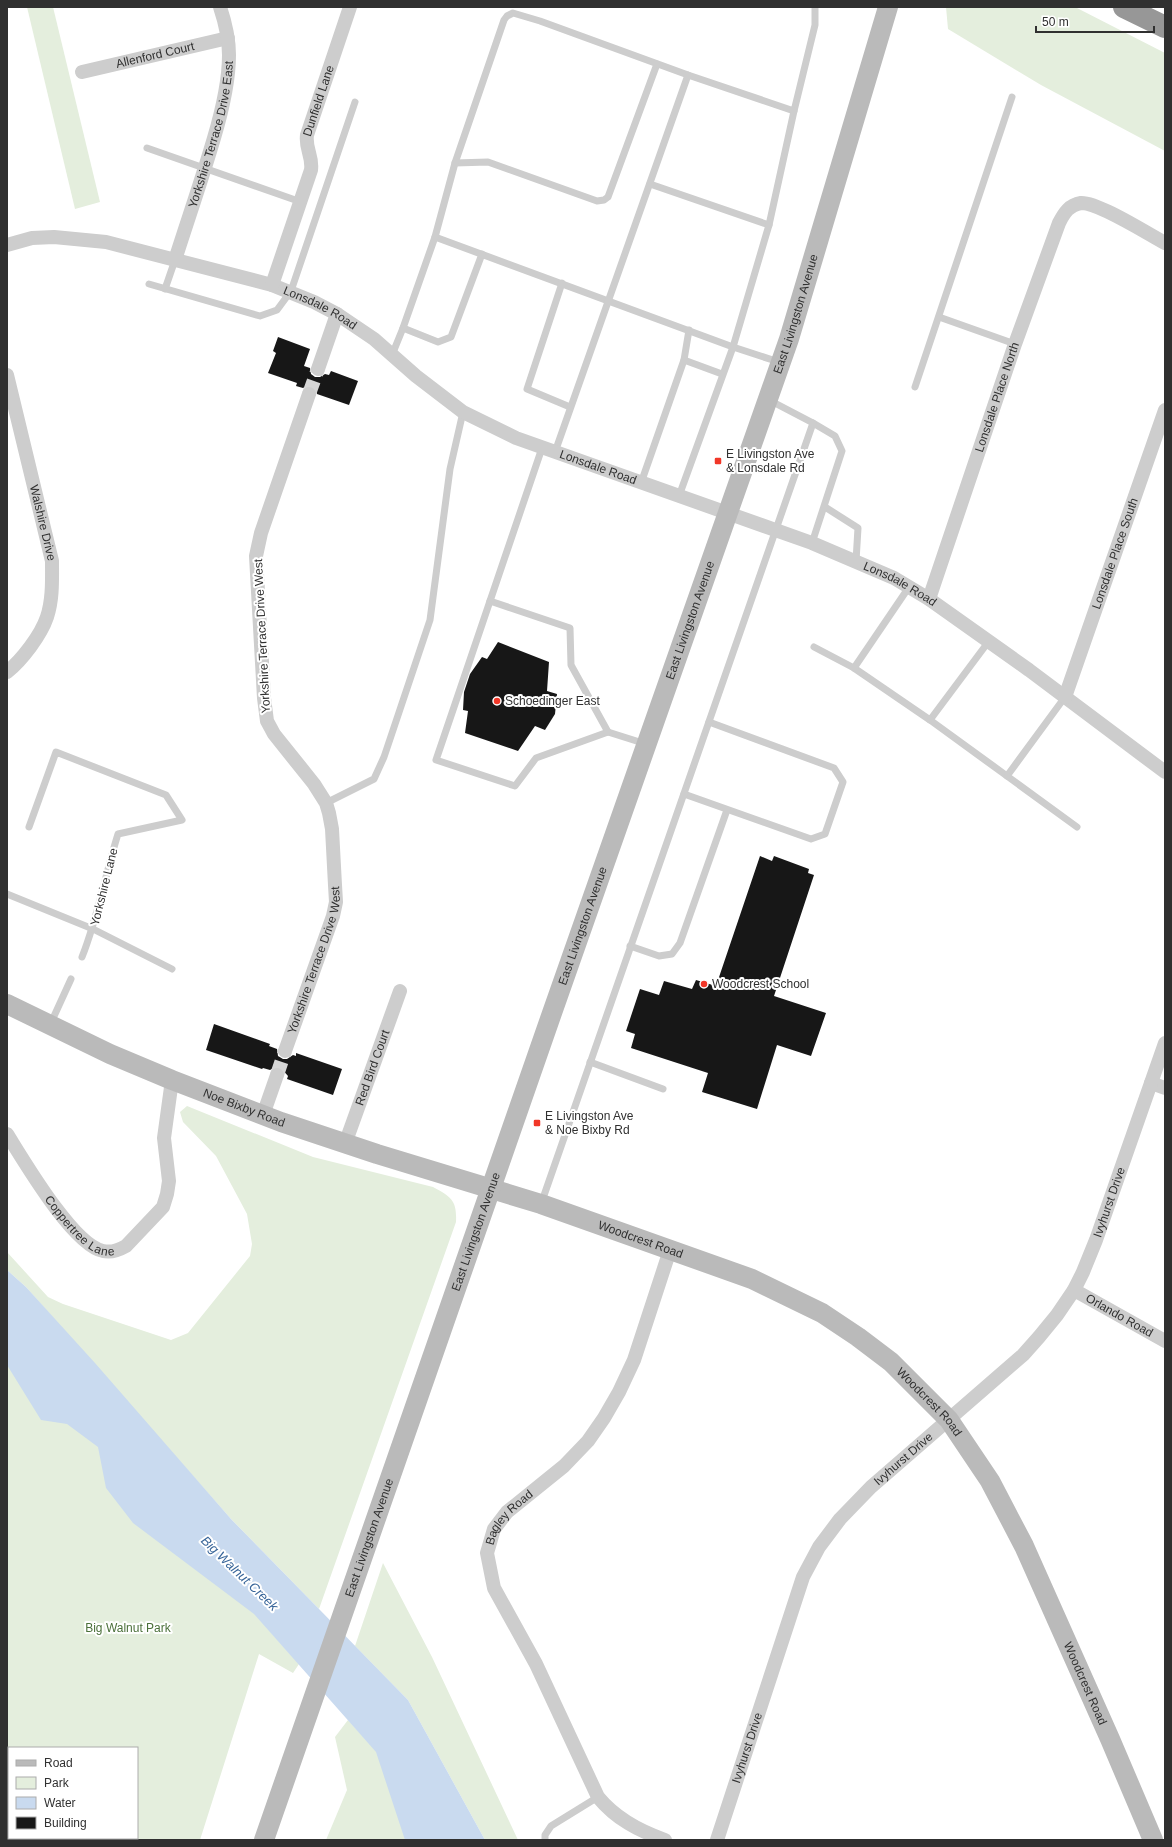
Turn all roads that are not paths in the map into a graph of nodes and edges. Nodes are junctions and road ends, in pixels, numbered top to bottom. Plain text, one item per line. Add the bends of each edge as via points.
1 (220, 7) edge
2 (350, 7) edge
3 (815, 7) edge
4 (888, 7) edge
5 (1124, 7) edge
6 (1165, 27) edge
7 (228, 38) junction
8 (657, 64) junction
9 (82, 72) dead end
10 (688, 75) junction
11 (1012, 97) dead end
12 (355, 102) dead end
13 (794, 111) junction
14 (147, 148) dead end
15 (455, 163) junction
16 (206, 168) junction
17 (650, 184) junction
18 (301, 202) junction
19 (769, 225) junction
20 (435, 237) junction
21 (1165, 244) edge
22 (7, 245) edge
23 (482, 254) junction
24 (175, 260) junction
25 (562, 283) junction
26 (149, 284) dead end
27 (272, 285) junction
28 (165, 289) junction
29 (291, 291) junction
30 (608, 300) junction
31 (337, 314) junction
32 (940, 317) junction
33 (403, 328) junction
34 (689, 330) junction
35 (1015, 344) junction
36 (733, 347) junction
37 (392, 355) junction
38 (684, 360) junction
39 (781, 362) junction
40 (318, 369) tunnel mouth
41 (722, 374) junction
42 (7, 375) edge
43 (915, 387) dead end
44 (309, 394) tunnel mouth
45 (768, 399) junction
46 (570, 407) junction
47 (1165, 410) edge
48 (463, 412) junction
49 (813, 422) junction
50 (548, 450) junction
51 (641, 483) junction
52 (679, 496) junction
53 (825, 507) junction
54 (729, 514) junction
55 (775, 530) junction
56 (812, 543) junction
57 (856, 561) junction
58 (909, 587) junction
59 (929, 600) junction
60 (490, 601) junction
61 (989, 641) junction
62 (814, 647) dead end
63 (12, 668) edge
64 (854, 668) junction
65 (1065, 697) junction
66 (930, 720) junction
67 (709, 722) junction
68 (608, 732) junction
69 (648, 744) junction
70 (1165, 772) edge
71 (1007, 776) junction
72 (684, 794) junction
73 (326, 803) junction
74 (727, 810) junction
75 (29, 827) dead end
76 (1077, 827) dead end
77 (7, 894) edge
78 (93, 929) junction
79 (630, 946) junction
80 (82, 957) dead end
81 (172, 969) dead end
82 (71, 979) dead end
83 (400, 991) dead end
84 (7, 1004) edge
85 (50, 1025) junction
86 (1165, 1043) edge
87 (285, 1051) tunnel mouth
88 (590, 1062) junction
89 (277, 1075) tunnel mouth
90 (172, 1080) junction
91 (1151, 1083) junction
92 (1165, 1088) edge
93 (663, 1089) dead end
94 (262, 1115) junction
95 (7, 1134) edge
96 (345, 1144) junction
97 (491, 1188) junction
98 (541, 1204) junction
99 (670, 1250) junction
100 (1074, 1290) junction
101 (1165, 1341) edge
102 (949, 1420) junction
103 (598, 1797) junction
104 (264, 1840) edge
105 (545, 1840) edge
106 (665, 1840) edge
107 (717, 1840) edge
108 (1153, 1840) edge

1 - 7 street, Yorkshire Terrace Drive East
2 - 18 street, Dunfield Lane via 307,135 306,144 312,161
3 - 13 lane via 815,25
4 - 39 main road, East Livingston Avenue via 835,191
5 - 6 highway
7 - 9 street, Allenford Court
7 - 16 street, Yorkshire Terrace Drive East via 228,80
8 - 10 lane
8 - 15 lane via 608,197 604,200 597,201 488,162
8 - 15 lane via 513,13 504,20
10 - 13 lane
10 - 17 lane
11 - 32 lane
12 - 29 lane
13 - 19 lane
14 - 16 lane
15 - 20 lane
16 - 18 lane
16 - 24 street, Yorkshire Terrace Drive East
17 - 19 lane
17 - 30 lane
18 - 27 street, Dunfield Lane
19 - 36 lane
20 - 23 lane
20 - 33 lane
21 - 35 street, Lonsdale Place North via 1094,205 1080,203 1066,210
22 - 24 street, Lonsdale Road via 32,238 84,239 106,242
23 - 25 lane
23 - 33 lane via 451,337 438,342
24 - 27 street, Lonsdale Road
24 - 28 lane
25 - 30 lane
25 - 46 lane via 527,389
26 - 28 lane
27 - 29 street, Lonsdale Road
28 - 29 lane via 260,316 277,310
29 - 31 street, Lonsdale Road
30 - 34 lane
30 - 46 lane
31 - 37 street, Lonsdale Road via 374,339
31 - 40 street
32 - 35 lane
32 - 43 lane
33 - 37 lane
34 - 36 lane
34 - 38 lane
35 - 59 street, Lonsdale Place North
36 - 39 lane
36 - 41 lane
37 - 48 street, Lonsdale Road
38 - 41 lane
38 - 51 lane
39 - 45 main road, East Livingston Avenue
41 - 52 lane
42 - 63 street, Walshire Drive via 52,561 52,589 47,617 33,642
44 - 73 street, Yorkshire Terrace Drive West via 261,534 256,556 256,581 267,721
45 - 49 lane
45 - 54 main road, East Livingston Avenue
46 - 50 lane
47 - 65 street, Lonsdale Place South
48 - 50 street, Lonsdale Road via 516,438
48 - 73 lane via 450,469 430,620 384,757 374,779
49 - 53 lane via 835,436 842,451
49 - 55 lane
50 - 51 street, Lonsdale Road
50 - 60 lane
51 - 52 street, Lonsdale Road
52 - 54 street, Lonsdale Road
53 - 56 lane
53 - 57 lane via 858,528
54 - 55 street, Lonsdale Road
54 - 69 main road, East Livingston Avenue
55 - 56 street, Lonsdale Road
55 - 67 lane
56 - 57 street, Lonsdale Road
57 - 58 street, Lonsdale Road
58 - 59 street, Lonsdale Road
58 - 64 lane
59 - 61 street, Lonsdale Road
60 - 68 lane via 570,628 571,665
60 - 68 lane via 436,760 516,786 536,758
61 - 65 street, Lonsdale Road
61 - 66 lane
62 - 64 lane
64 - 66 lane
65 - 70 street, Lonsdale Road
65 - 71 lane
66 - 71 lane
67 - 72 lane
67 - 74 lane via 834,768 842,782 825,834 811,840
68 - 69 lane
69 - 97 main road, East Livingston Avenue
71 - 76 lane
72 - 74 lane
72 - 79 lane
73 - 87 street, Yorkshire Terrace Drive West via 332,829 336,902
74 - 79 lane via 680,943 672,954 659,956
75 - 78 lane, Yorkshire Lane via 56,752 166,795 182,820 118,834
77 - 78 lane
78 - 80 lane, Yorkshire Lane
78 - 81 lane
79 - 88 lane
82 - 85 lane
83 - 96 street, Red Bird Court
84 - 85 main road, Noe Bixby Road
85 - 90 main road, Noe Bixby Road
86 - 91 street, Ivyhurst Drive
88 - 93 lane
88 - 98 lane
89 - 94 street
90 - 94 main road, Noe Bixby Road
90 - 95 street, Coppertree Lane via 164,1138 169,1181 163,1207 126,1246 119,1250 104,1252 96,1249 76,1232 41,1187
91 - 92 street
91 - 100 street, Ivyhurst Drive via 1096,1240
94 - 96 main road, Noe Bixby Road
96 - 97 main road, Noe Bixby Road
97 - 98 main road, Woodcrest Road
97 - 104 main road, East Livingston Avenue
98 - 99 main road, Woodcrest Road
99 - 102 main road, Woodcrest Road via 752,1279 822,1313 858,1336 891,1362
99 - 103 street, Bagley Road via 634,1360 604,1418 588,1441 564,1466 507,1512 494,1529 488,1553 494,1588 536,1664
100 - 101 street, Orlando Road
100 - 102 street, Ivyhurst Drive via 1023,1356
102 - 107 street, Ivyhurst Drive via 871,1487 840,1519 818,1547 803,1577
102 - 108 main road, Woodcrest Road via 990,1482 1018,1534
103 - 105 lane via 552,1826 545,1835
103 - 106 street, Bagley Road via 617,1816

